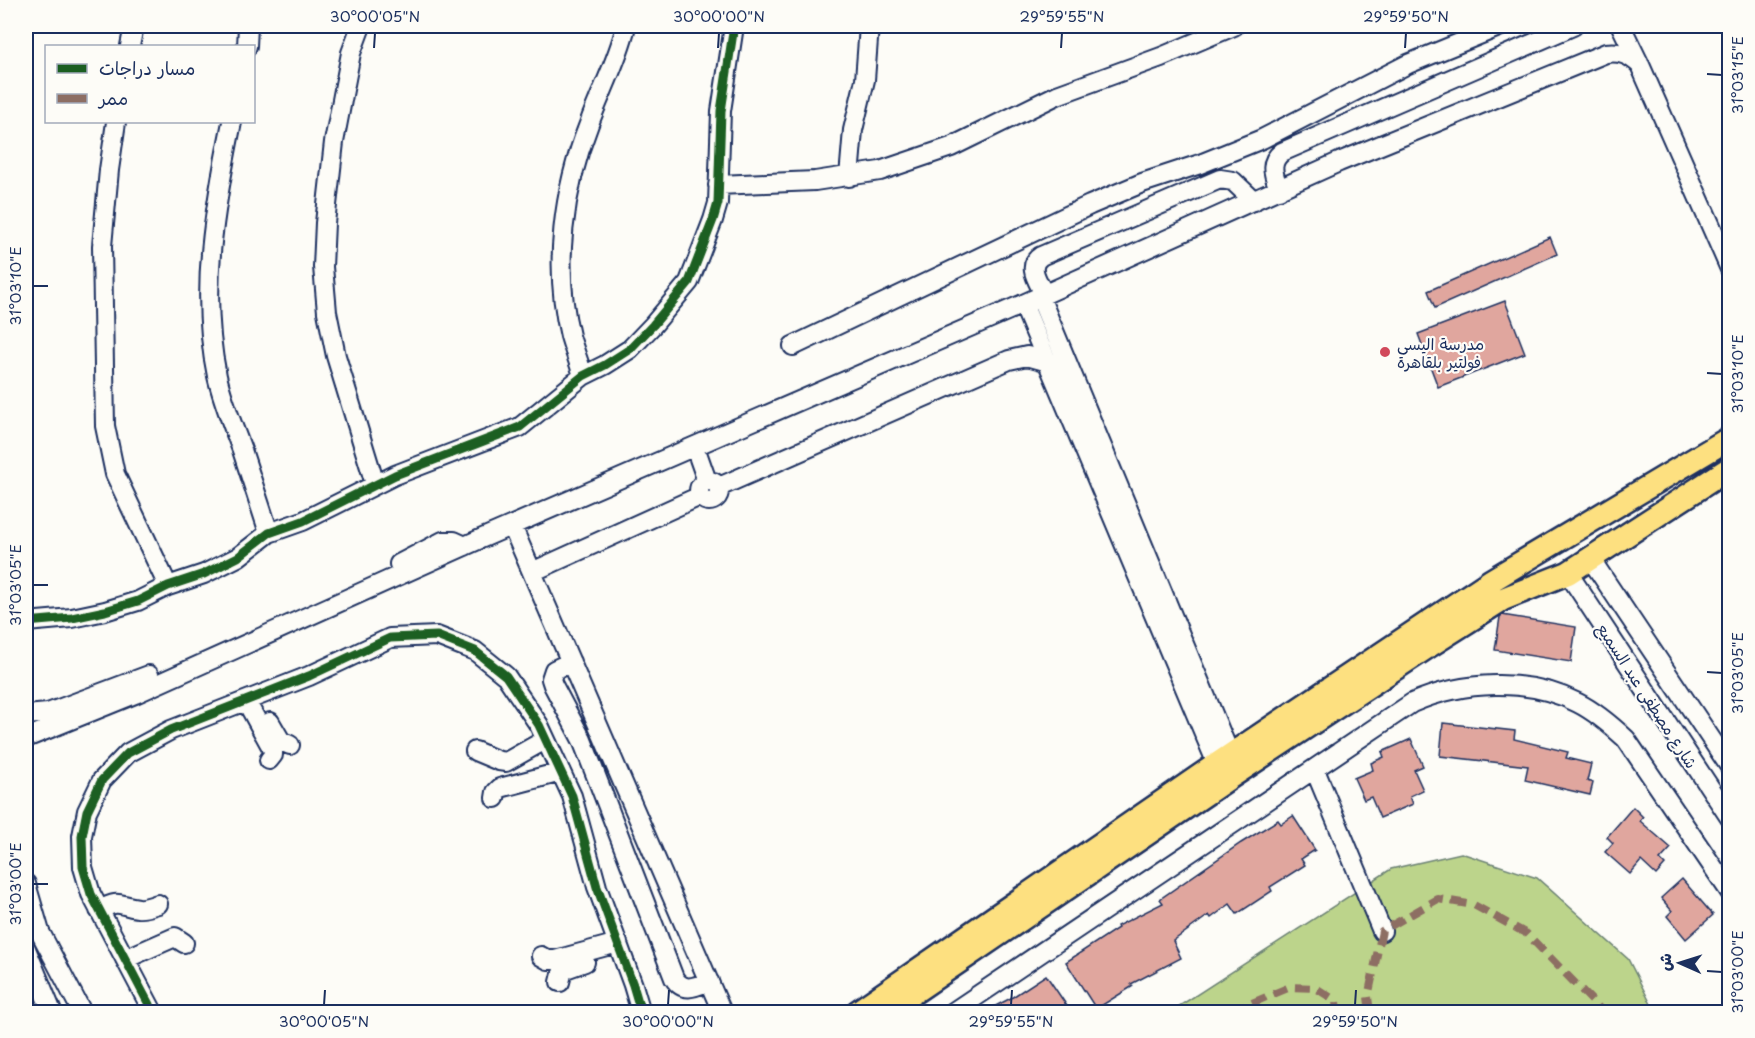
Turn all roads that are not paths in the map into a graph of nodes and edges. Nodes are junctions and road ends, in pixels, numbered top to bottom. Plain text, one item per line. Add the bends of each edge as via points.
1 (134, 26) edge
2 (248, 26) edge
3 (361, 26) edge
4 (626, 26) edge
5 (734, 26) edge
6 (869, 26) edge
7 (1234, 26) edge
8 (1501, 26) edge
9 (1573, 26) edge
10 (1620, 26) edge
11 (130, 45) edge
12 (247, 45) edge
13 (1640, 65) junction
14 (116, 123) edge
15 (232, 123) edge
16 (849, 177) junction
17 (718, 185) junction
18 (1279, 190) junction
19 (1254, 201) junction
20 (1730, 269) edge
21 (1042, 296) junction
22 (1023, 304) junction
23 (793, 346) dead end
24 (1045, 361) junction
25 (583, 376) junction
26 (1730, 438) edge
27 (695, 447) junction
28 (1730, 468) edge
29 (375, 484) junction
30 (709, 488) junction
31 (512, 526) junction
32 (269, 533) junction
33 (472, 543) junction
34 (1590, 558) junction
35 (532, 572) junction
36 (1568, 573) junction
37 (168, 586) junction
38 (26, 622) edge
39 (571, 662) junction
40 (251, 699) junction
41 (26, 715) edge
42 (26, 738) edge
43 (545, 740) junction
44 (290, 745) dead end
45 (475, 751) dead end
46 (269, 760) dead end
47 (1224, 760) junction
48 (1730, 766) edge
49 (1315, 770) junction
50 (561, 772) junction
51 (495, 798) dead end
52 (1730, 818) edge
53 (26, 884) edge
54 (1730, 892) edge
55 (158, 904) dead end
56 (99, 910) junction
57 (1382, 931) dead end
58 (184, 943) dead end
59 (620, 947) junction
60 (26, 949) edge
61 (541, 956) dead end
62 (125, 959) junction
63 (709, 981) junction
64 (560, 982) dead end
65 (52, 1012) edge
66 (82, 1012) edge
67 (153, 1012) edge
68 (641, 1012) edge
69 (722, 1012) edge
70 (857, 1012) edge
71 (885, 1012) edge
72 (953, 1012) edge

1 - 11 street
2 - 12 street
3 - 29 street via 351,52 334,142 323,267 336,356
4 - 25 street via 579,154 566,215 562,273 565,310
5 - 17 street via 721,111
6 - 16 street via 865,80 853,130
7 - 16 street via 1057,95 951,147
8 - 23 street via 1408,64 1262,139 1090,205
9 - 18 street via 1282,152 1273,164
10 - 13 street
13 - 18 street via 1622,53 1599,55
13 - 20 street
14 - 37 street via 102,246 105,426 115,474
15 - 32 street via 211,254 211,338 228,414
16 - 17 street
17 - 25 street via 713,220 689,282 630,349
18 - 19 street
19 - 21 street
19 - 21 street via 1237,183 1220,179 1041,256 1033,268
21 - 22 street
21 - 47 street
22 - 24 street
22 - 27 street
24 - 30 street via 1027,356 1009,360
24 - 47 street
25 - 29 street via 520,427
26 - 47 main road via 1492,580
27 - 30 street
27 - 31 street
28 - 34 main road
29 - 32 street via 303,521
30 - 35 street
31 - 33 street
31 - 35 street
32 - 37 street via 238,557
33 - 41 street via 443,541 327,598 130,683 48,713
33 - 42 street via 135,694
34 - 36 main road
34 - 48 street, شارع مصطفى عبد السميع
35 - 39 street
36 - 52 street, شارع مصطفى عبد السميع
36 - 71 main road via 1503,599 1429,645
37 - 38 street via 138,602 105,611
39 - 63 street
39 - 63 street via 554,670 552,682 582,740 674,978 686,988
40 - 43 street via 390,638 437,636 475,651 506,676
40 - 44 street via 281,741
40 - 46 street via 273,750
40 - 56 street via 171,730 128,753 102,780 87,811 82,836 83,867
43 - 45 street via 506,762
43 - 50 street
47 - 70 main road
49 - 54 street via 1412,703 1434,694 1487,685 1550,692 1579,703 1626,739
49 - 57 street
49 - 72 street
50 - 51 street via 500,788
50 - 59 street
53 - 66 street via 40,932
55 - 56 street via 137,908 112,904
56 - 62 street
58 - 62 street via 175,937
59 - 61 street via 555,960
59 - 64 street via 566,968
59 - 68 street
60 - 65 street
62 - 67 street
63 - 69 street

